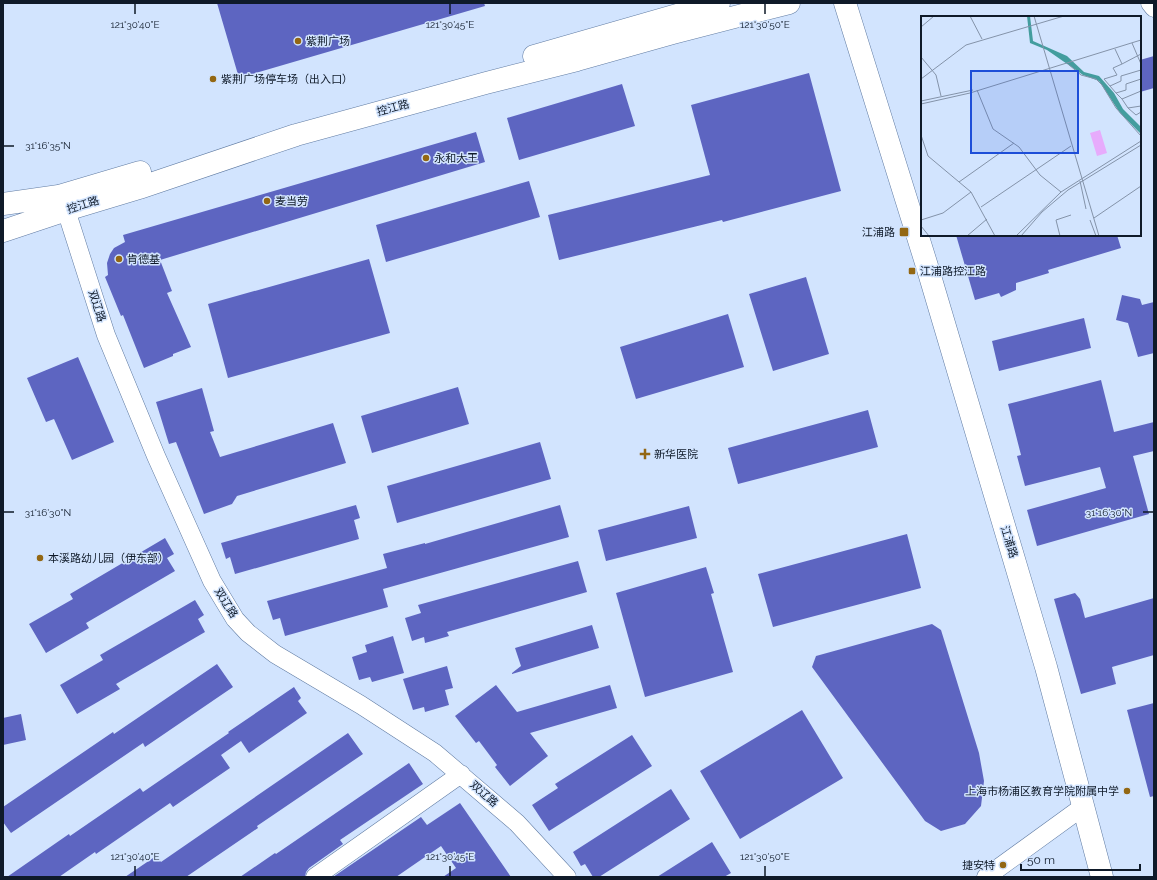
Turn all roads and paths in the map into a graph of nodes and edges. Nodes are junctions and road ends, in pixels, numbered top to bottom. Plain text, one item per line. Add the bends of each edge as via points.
1 (719, 3) edge
2 (787, 3) edge
3 (846, 3) edge
4 (1150, 3) edge
5 (1154, 8) edge
6 (62, 203) junction
7 (3, 204) edge
8 (3, 231) edge
9 (461, 774) junction
10 (1084, 806) junction
11 (315, 877) edge
12 (566, 877) edge
13 (986, 877) edge
14 (1102, 877) edge

1 - 6 main road, 控江路 via 515,62
2 - 6 main road, 控江路 via 296,135 139,188
3 - 10 main road, 江浦路 via 1044,660
4 - 5 street
6 - 7 main road, 控江路
6 - 8 main road, 控江路
6 - 9 street, 双辽路 via 106,335 156,456 212,582 235,619 275,654 361,705 429,749
9 - 11 street
9 - 12 street, 双辽路 via 517,823
10 - 13 street
10 - 14 main road, 江浦路

